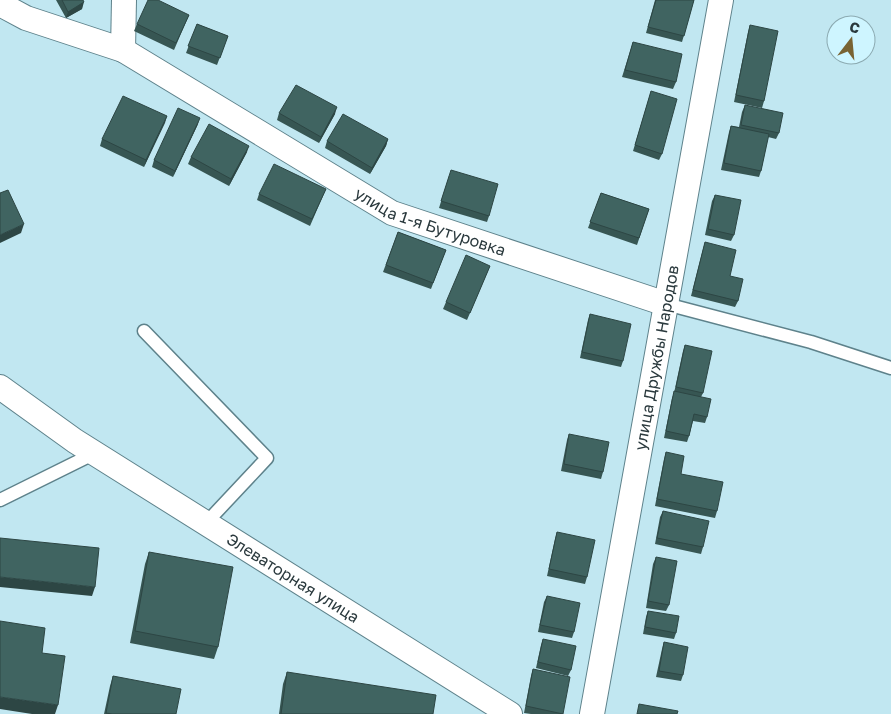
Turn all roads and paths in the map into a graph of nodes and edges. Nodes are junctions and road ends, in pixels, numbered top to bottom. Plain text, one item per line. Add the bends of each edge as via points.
1 (124, 0) edge
2 (720, 0) edge
3 (0, 4) edge
4 (123, 50) junction
5 (666, 304) junction
6 (144, 330) dead end
7 (891, 368) edge
8 (0, 387) edge
9 (85, 447) junction
10 (0, 500) edge
11 (207, 522) junction
12 (510, 714) edge
13 (592, 714) edge

1 - 4 street
2 - 5 street, улица Дружбы Народов
3 - 4 street, улица 1-я Бутуровка via 26,18
4 - 5 street, улица 1-я Бутуровка via 392,213
5 - 7 lane, улица 1-я Бутуровка via 811,342
5 - 13 street, улица Дружбы Народов
6 - 11 lane via 267,458
8 - 9 street, Элеваторная улица
9 - 10 lane
9 - 11 street, Элеваторная улица
11 - 12 street, Элеваторная улица

